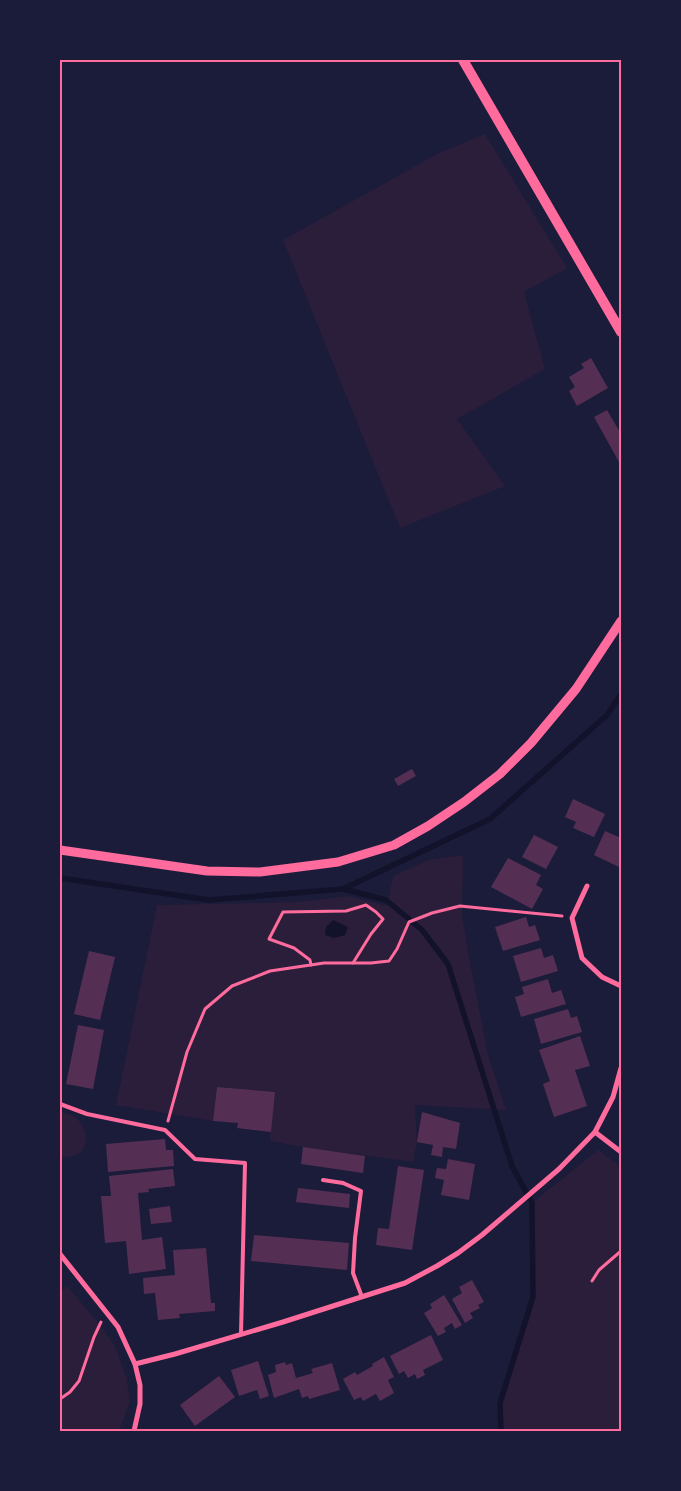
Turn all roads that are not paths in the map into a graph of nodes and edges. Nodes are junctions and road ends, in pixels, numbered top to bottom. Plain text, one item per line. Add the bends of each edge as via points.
1 (463, 60) edge
2 (621, 332) edge
3 (621, 621) edge
4 (60, 850) edge
5 (588, 886) dead end
6 (621, 986) edge
7 (621, 1068) edge
8 (60, 1104) edge
9 (595, 1132) junction
10 (621, 1152) edge
11 (323, 1180) dead end
12 (60, 1254) edge
13 (362, 1297) junction
14 (240, 1334) junction
15 (135, 1364) junction
16 (134, 1431) edge

1 - 2 main road
3 - 4 street via 576,689 500,774 428,826 394,845 338,862 260,872 207,871
5 - 6 street via 572,918 582,958 602,977
7 - 9 street via 613,1097
8 - 14 lane via 87,1114 165,1130 195,1159 244,1163
9 - 10 street
9 - 13 street via 559,1169 458,1253 405,1283
11 - 13 lane via 343,1183 361,1191 353,1273
12 - 15 street via 118,1327
13 - 14 street
14 - 15 street
15 - 16 street via 140,1404

